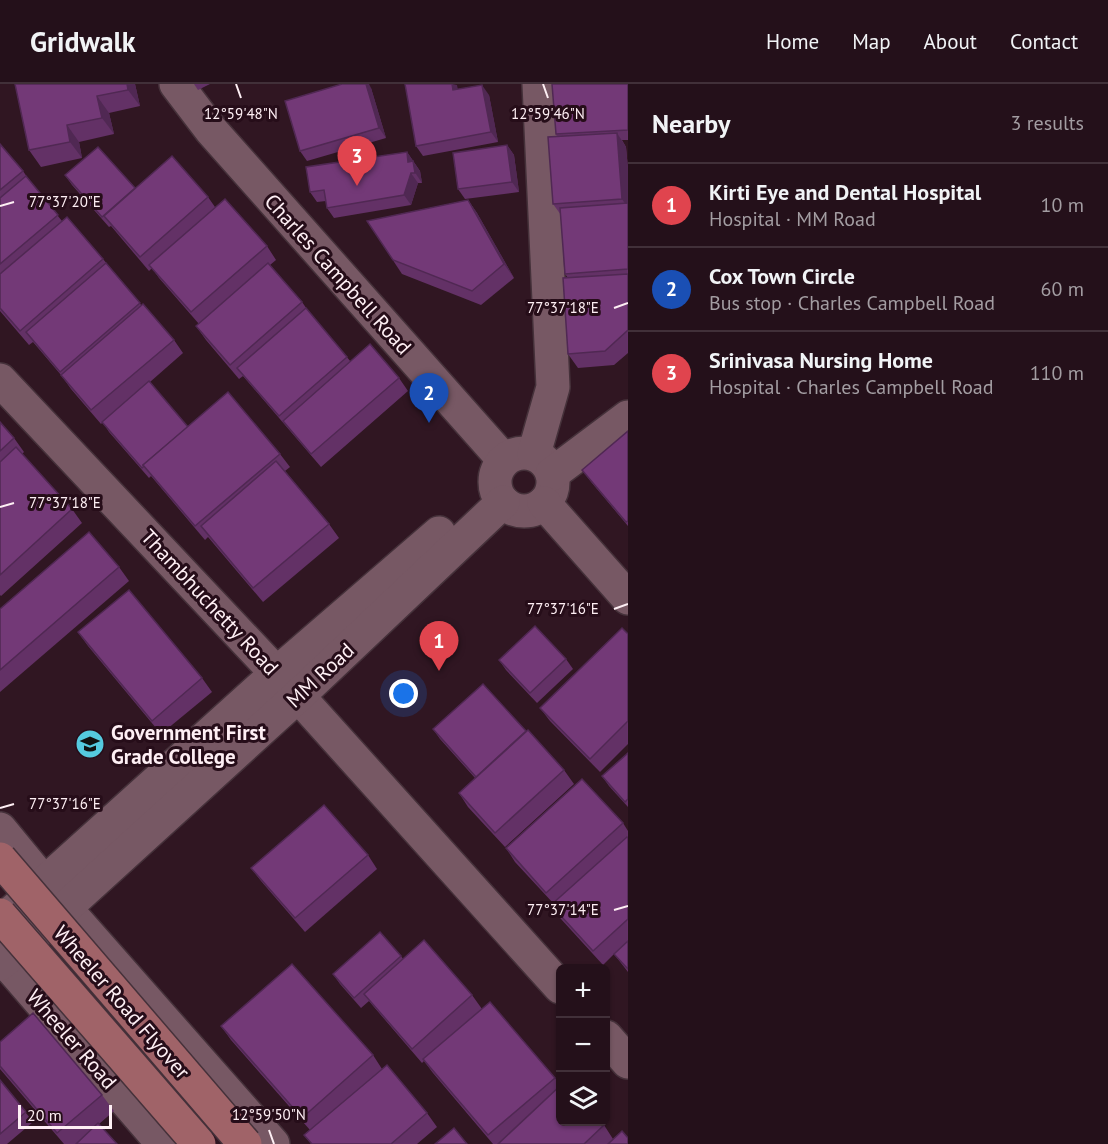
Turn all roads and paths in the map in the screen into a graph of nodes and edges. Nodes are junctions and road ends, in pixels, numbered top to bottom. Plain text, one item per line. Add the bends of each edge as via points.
1 (176, 84) edge
2 (539, 84) edge
3 (0, 380) edge
4 (628, 417) edge
5 (522, 480) junction
6 (628, 598) edge
7 (288, 685) junction
8 (0, 829) edge
9 (0, 859) edge
10 (55, 896) junction
11 (0, 915) edge
12 (0, 923) edge
13 (2, 960) edge
14 (556, 981) edge
15 (610, 1042) edge
16 (628, 1062) edge
17 (163, 1144) edge
18 (199, 1144) edge
19 (245, 1144) edge
20 (273, 1144) edge

1 - 5 street, Charles Campbell Road via 211,130
2 - 5 street via 552,387
3 - 7 street, Thambhuchetty Road
4 - 5 street, MM Road
5 - 6 street, Charles Campbell Road
5 - 7 street, MM Road
7 - 10 street, MM Road
7 - 14 street, Thambhuchetty Road
8 - 10 street
9 - 19 main road, Wheeler Road Flyover, bridge
10 - 12 street, MM Road
10 - 13 street, MM Road
10 - 20 street
11 - 18 main road, Wheeler Road Flyover, bridge
13 - 17 street, Wheeler Road
15 - 16 street

